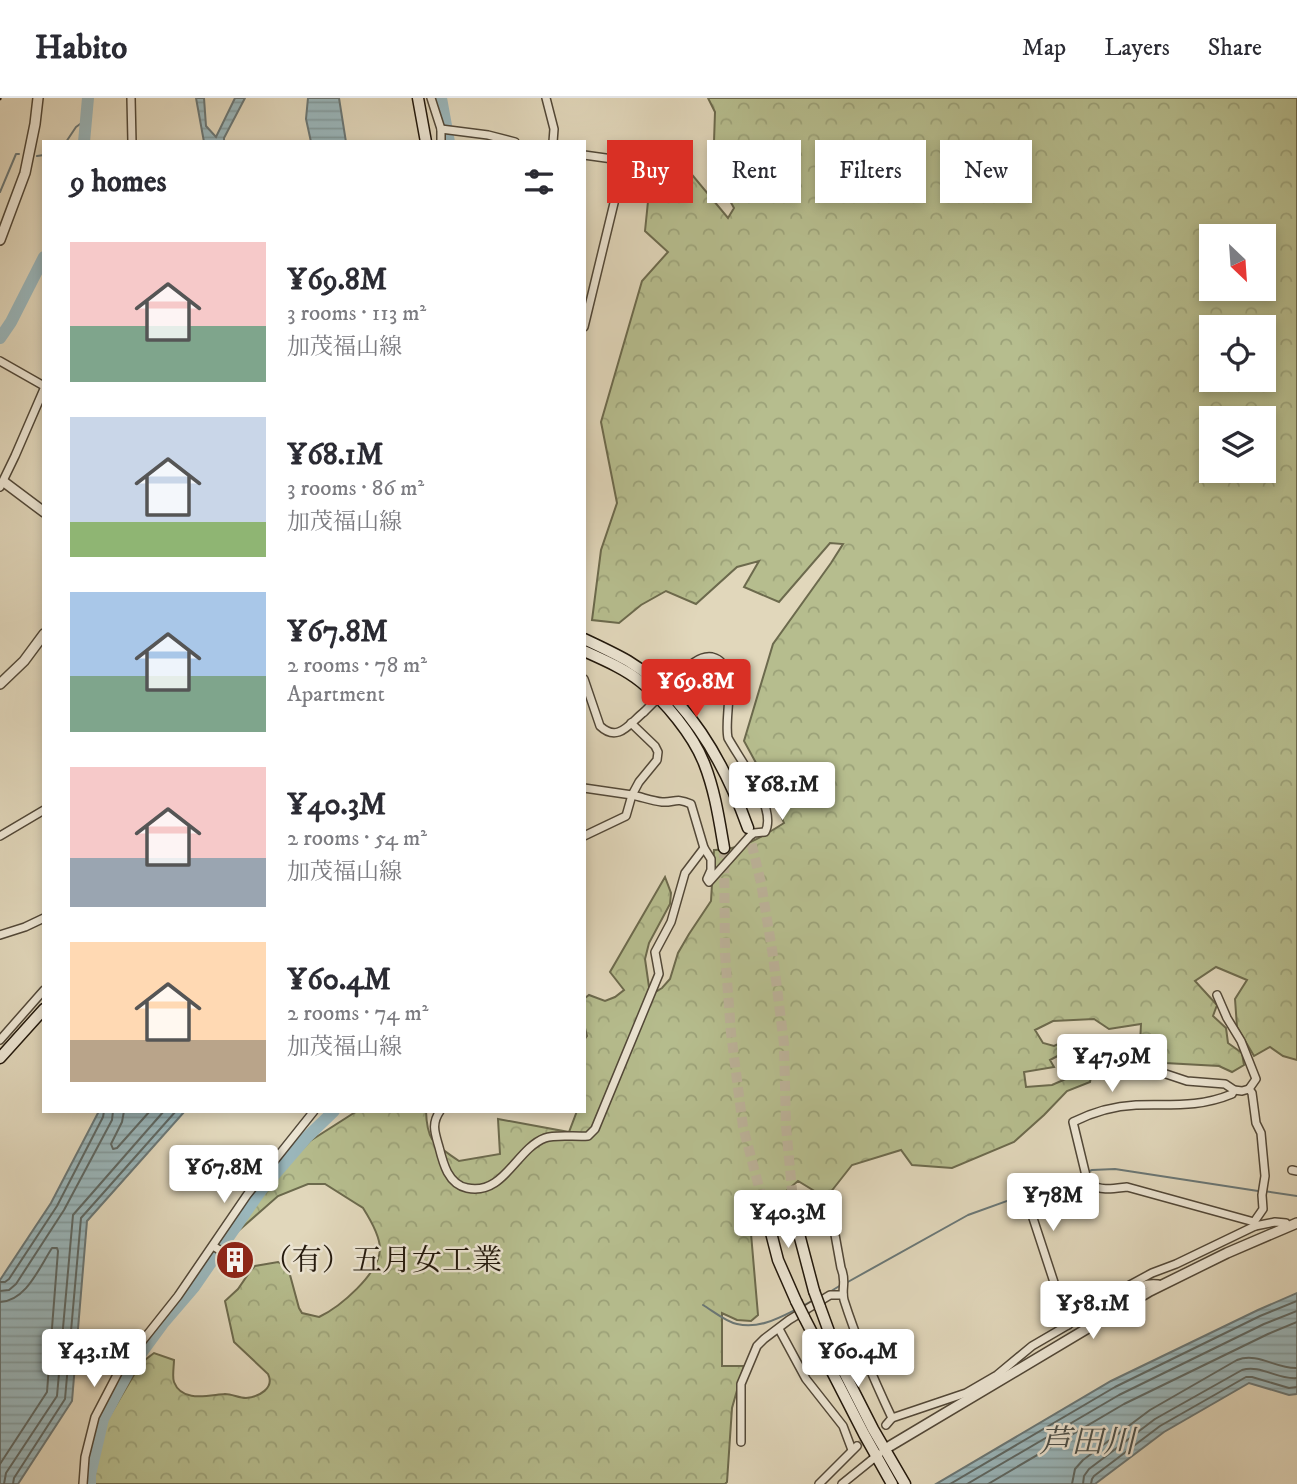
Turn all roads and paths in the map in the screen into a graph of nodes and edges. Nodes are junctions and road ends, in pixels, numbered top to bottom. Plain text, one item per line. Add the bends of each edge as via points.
1 (38, 98) edge
2 (131, 98) edge
3 (418, 98) edge
4 (431, 98) edge
5 (546, 98) edge
6 (445, 129) junction
7 (132, 140) edge
8 (426, 140) edge
9 (442, 140) edge
10 (507, 140) edge
11 (554, 140) edge
12 (586, 156) edge
13 (0, 240) edge
14 (586, 319) edge
15 (0, 361) edge
16 (42, 386) edge
17 (42, 389) edge
18 (2, 485) edge
19 (42, 511) edge
20 (586, 640) edge
21 (39, 649) edge
22 (586, 651) edge
23 (0, 684) edge
24 (586, 684) edge
25 (631, 723) junction
26 (586, 789) edge
27 (632, 795) junction
28 (42, 811) edge
29 (748, 828) tunnel mouth
30 (586, 835) edge
31 (0, 836) edge
32 (704, 848) junction
33 (724, 848) tunnel mouth
34 (42, 919) edge
35 (0, 935) edge
36 (42, 992) edge
37 (1217, 995) dead end
38 (42, 1011) edge
39 (0, 1040) edge
40 (1105, 1049) dead end
41 (0, 1058) edge
42 (1250, 1089) junction
43 (1234, 1090) junction
44 (312, 1113) edge
45 (439, 1113) edge
46 (1087, 1181) junction
47 (793, 1201) tunnel mouth
48 (830, 1207) dead end
49 (768, 1221) tunnel mouth
50 (1254, 1224) junction
51 (1292, 1225) edge
52 (213, 1246) junction
53 (226, 1254) dead end
54 (1162, 1285) junction
55 (1121, 1292) junction
56 (843, 1295) junction
57 (1093, 1324) junction
58 (1068, 1325) junction
59 (779, 1329) junction
60 (984, 1386) junction
61 (892, 1418) junction
62 (886, 1425) tunnel mouth
63 (741, 1442) dead end
64 (884, 1450) junction
65 (876, 1457) junction
66 (890, 1480) edge
67 (83, 1484) edge
68 (819, 1484) edge
69 (842, 1484) edge
70 (905, 1484) edge

1 - 13 street via 25,173
2 - 7 street
3 - 8 main road
4 - 6 street
5 - 11 street
6 - 9 street
6 - 10 street
12 - 14 street via 620,160 622,166
15 - 16 street
17 - 18 street
18 - 19 street
20 - 29 main road via 628,661 676,702 723,768
21 - 23 street
22 - 33 main road via 641,682 687,732 712,786
24 - 25 street via 600,726 613,734
25 - 27 street via 658,752
25 - 32 street, bridge via 699,659 708,656 726,667 730,684 727,738 763,798 768,826 765,832 750,836 709,881 710,859
26 - 27 street
27 - 30 street via 626,816
27 - 32 street via 691,804
28 - 31 street
32 - 45 street via 685,873 671,922 655,952 659,974 595,1129 588,1136 547,1137 531,1146 495,1183 470,1189 457,1185 443,1162 433,1127
34 - 35 street
36 - 39 street
37 - 42 street via 1256,1079
38 - 41 main road
40 - 43 street via 1140,1053 1157,1071 1186,1081 1225,1084
42 - 43 street
42 - 50 street via 1265,1176 1263,1209
43 - 46 street via 1217,1101 1133,1105 1106,1109 1073,1122
44 - 52 street
46 - 50 street via 1098,1189 1127,1186
46 - 58 street via 1076,1194 1031,1212
47 - 64 main road, bridge via 814,1291 844,1370
48 - 56 street via 845,1277
49 - 65 main road, bridge via 796,1301
50 - 51 street
50 - 55 street
51 - 54 street
52 - 53 street
52 - 67 street via 120,1369 95,1417
54 - 55 street via 1154,1282
54 - 57 street
55 - 57 street via 1093,1317
55 - 58 street via 1093,1305
56 - 59 street via 830,1296
56 - 61 street via 869,1370
57 - 60 street
58 - 60 street via 1032,1346
59 - 63 street via 757,1346 741,1384
59 - 68 street via 806,1379 855,1448
60 - 61 street
60 - 64 street
61 - 62 street
64 - 65 street
64 - 70 main road
65 - 66 main road
65 - 69 street

